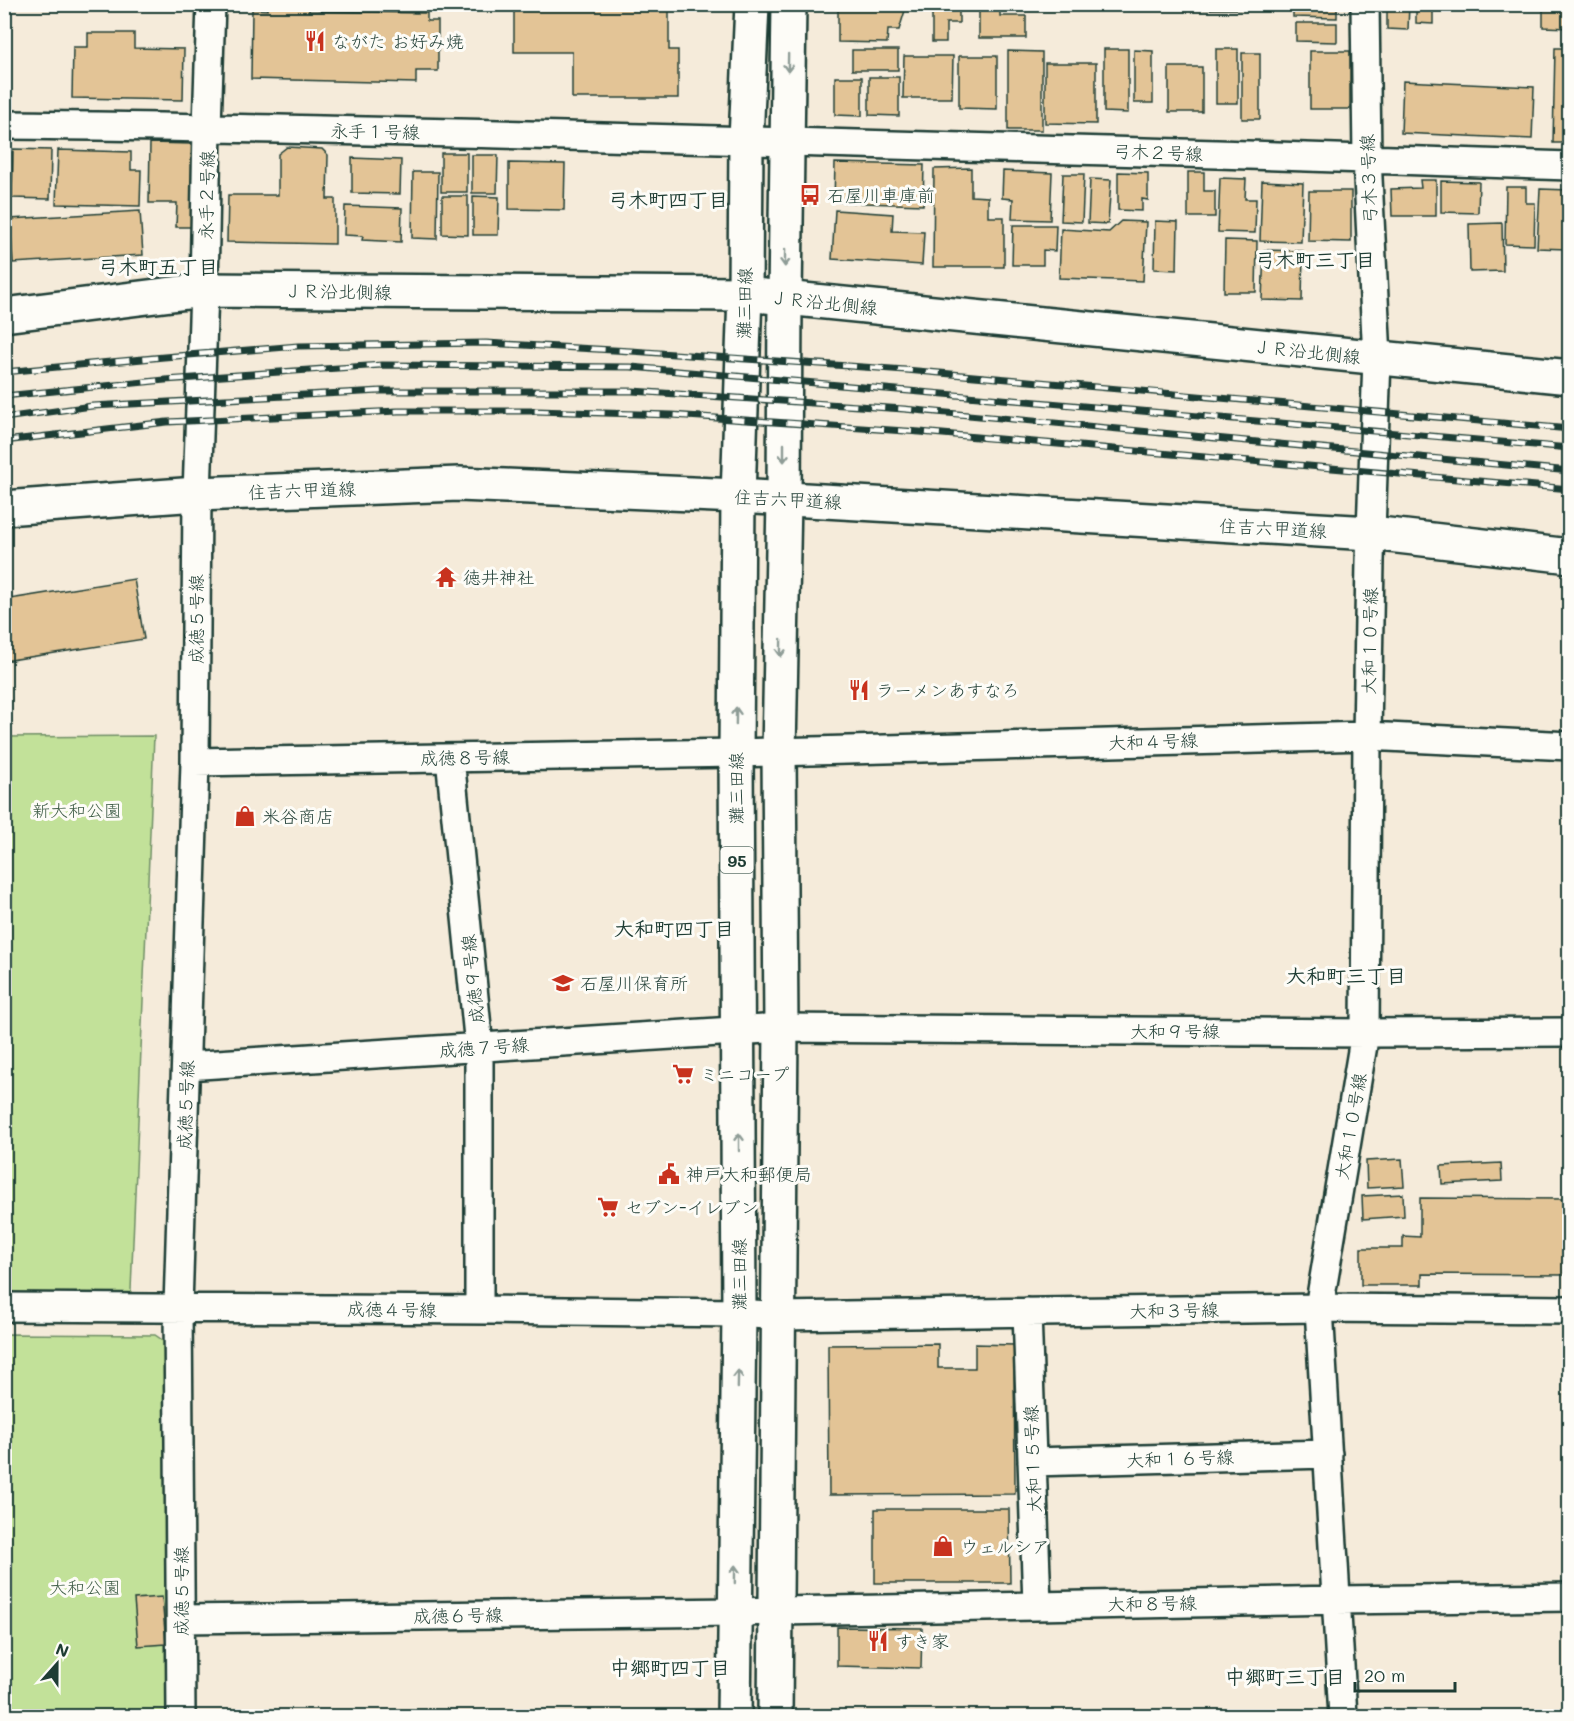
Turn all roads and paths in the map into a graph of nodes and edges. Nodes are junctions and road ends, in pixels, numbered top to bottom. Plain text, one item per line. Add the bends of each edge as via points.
1 (211, 4) edge
2 (752, 4) edge
3 (789, 4) edge
4 (1365, 4) edge
5 (4, 125) edge
6 (207, 127) junction
7 (746, 140) junction
8 (787, 142) junction
9 (1367, 158) junction
10 (1569, 166) edge
11 (204, 290) junction
12 (745, 294) junction
13 (785, 297) junction
14 (4, 315) edge
15 (1377, 358) junction
16 (1569, 377) edge
17 (197, 494) junction
18 (738, 496) junction
19 (784, 499) junction
20 (4, 508) edge
21 (1371, 533) junction
22 (1569, 556) edge
23 (1367, 736) junction
24 (1569, 746) edge
25 (778, 752) junction
26 (736, 753) junction
27 (450, 758) junction
28 (195, 762) junction
29 (781, 1028) junction
30 (738, 1030) junction
31 (1569, 1032) edge
32 (1365, 1033) junction
33 (479, 1047) junction
34 (186, 1066) junction
35 (4, 1307) edge
36 (178, 1307) junction
37 (1319, 1308) junction
38 (479, 1310) junction
39 (1569, 1310) edge
40 (1027, 1312) junction
41 (740, 1313) junction
42 (779, 1316) junction
43 (1328, 1454) junction
44 (1032, 1462) junction
45 (1569, 1597) edge
46 (1336, 1600) junction
47 (1037, 1605) junction
48 (775, 1610) junction
49 (735, 1612) junction
50 (181, 1619) junction
51 (182, 1716) edge
52 (734, 1716) edge
53 (775, 1716) edge
54 (1343, 1716) edge

1 - 6 street, 永手２号線
2 - 7 main road, 灘三田線 / 95
3 -> 8 main road, 95
4 - 9 street, 弓木３号線
5 - 6 street, 永手１号線
6 - 7 street, 永手１号線
6 - 11 street, 永手２号線
7 - 8 street, 弓木２号線
7 - 12 main road, 灘三田線 / 95
8 - 9 street, 弓木２号線
8 -> 13 main road, 95
9 - 10 street, 弓木２号線
9 - 15 street, 弓木３号線
11 - 12 main road, ＪＲ沿北側線
11 - 14 main road, ＪＲ沿北側線
11 - 17 street, 永手２号線
12 - 13 main road, ＪＲ沿北側線
12 - 18 main road, 灘三田線 / 95
13 - 15 main road, ＪＲ沿北側線
13 -> 19 main road, 95
15 - 16 main road, ＪＲ沿北側線
15 - 21 street, 弓木３号線
17 - 18 main road, 住吉六甲道線 via 459,484
17 - 20 main road, 住吉六甲道線
17 - 28 street, 成徳５号線
18 - 19 main road, 住吉六甲道線
26 -> 18 main road, 灘三田線 / 95
19 - 21 main road, 住吉六甲道線
19 -> 25 main road, 95
21 - 22 main road, 住吉六甲道線
21 - 23 street, 大和１０号線
23 - 24 street, 大和４号線
23 - 25 street, 大和４号線
23 - 32 street, 大和１０号線
25 - 26 street, 大和４号線
25 - 29 main road, 95
26 - 27 street, 成徳８号線
26 - 30 main road, 灘三田線 / 95
27 - 28 street, 成徳８号線
27 - 33 street, 成徳９号線
28 - 34 street, 成徳５号線
29 - 30 street, 成徳７号線
29 - 32 street, 大和９号線
29 - 42 main road, 95
30 - 33 street, 成徳７号線
41 -> 30 main road, 灘三田線 / 95
31 - 32 street, 大和９号線
32 - 37 street, 大和１０号線
33 - 34 street, 成徳７号線
33 - 38 street, 成徳９号線
34 - 36 street, 成徳５号線
35 - 36 street, 成徳４号線
36 - 38 street, 成徳４号線
36 - 50 street, 成徳５号線
37 - 39 street, 大和３号線
37 - 40 street, 大和３号線
37 - 43 street, 大和１０号線
38 - 41 street, 成徳４号線
40 - 42 street, 大和３号線
40 - 44 street, 大和１５号線
41 - 42 street, 成徳４号線
49 -> 41 main road, 灘三田線 / 95
42 - 48 main road, 95
43 - 44 street, 大和１６号線
43 - 46 street, 大和１０号線
44 - 47 street, 大和１５号線
45 - 46 street, 大和８号線
46 - 47 street, 大和８号線
46 - 54 street, 大和１０号線
47 - 48 street, 大和８号線
48 - 49 street, 大和８号線
48 - 53 main road, 95
49 - 50 street, 成徳６号線
49 - 52 main road, 灘三田線 / 95
50 - 51 street, 成徳５号線

